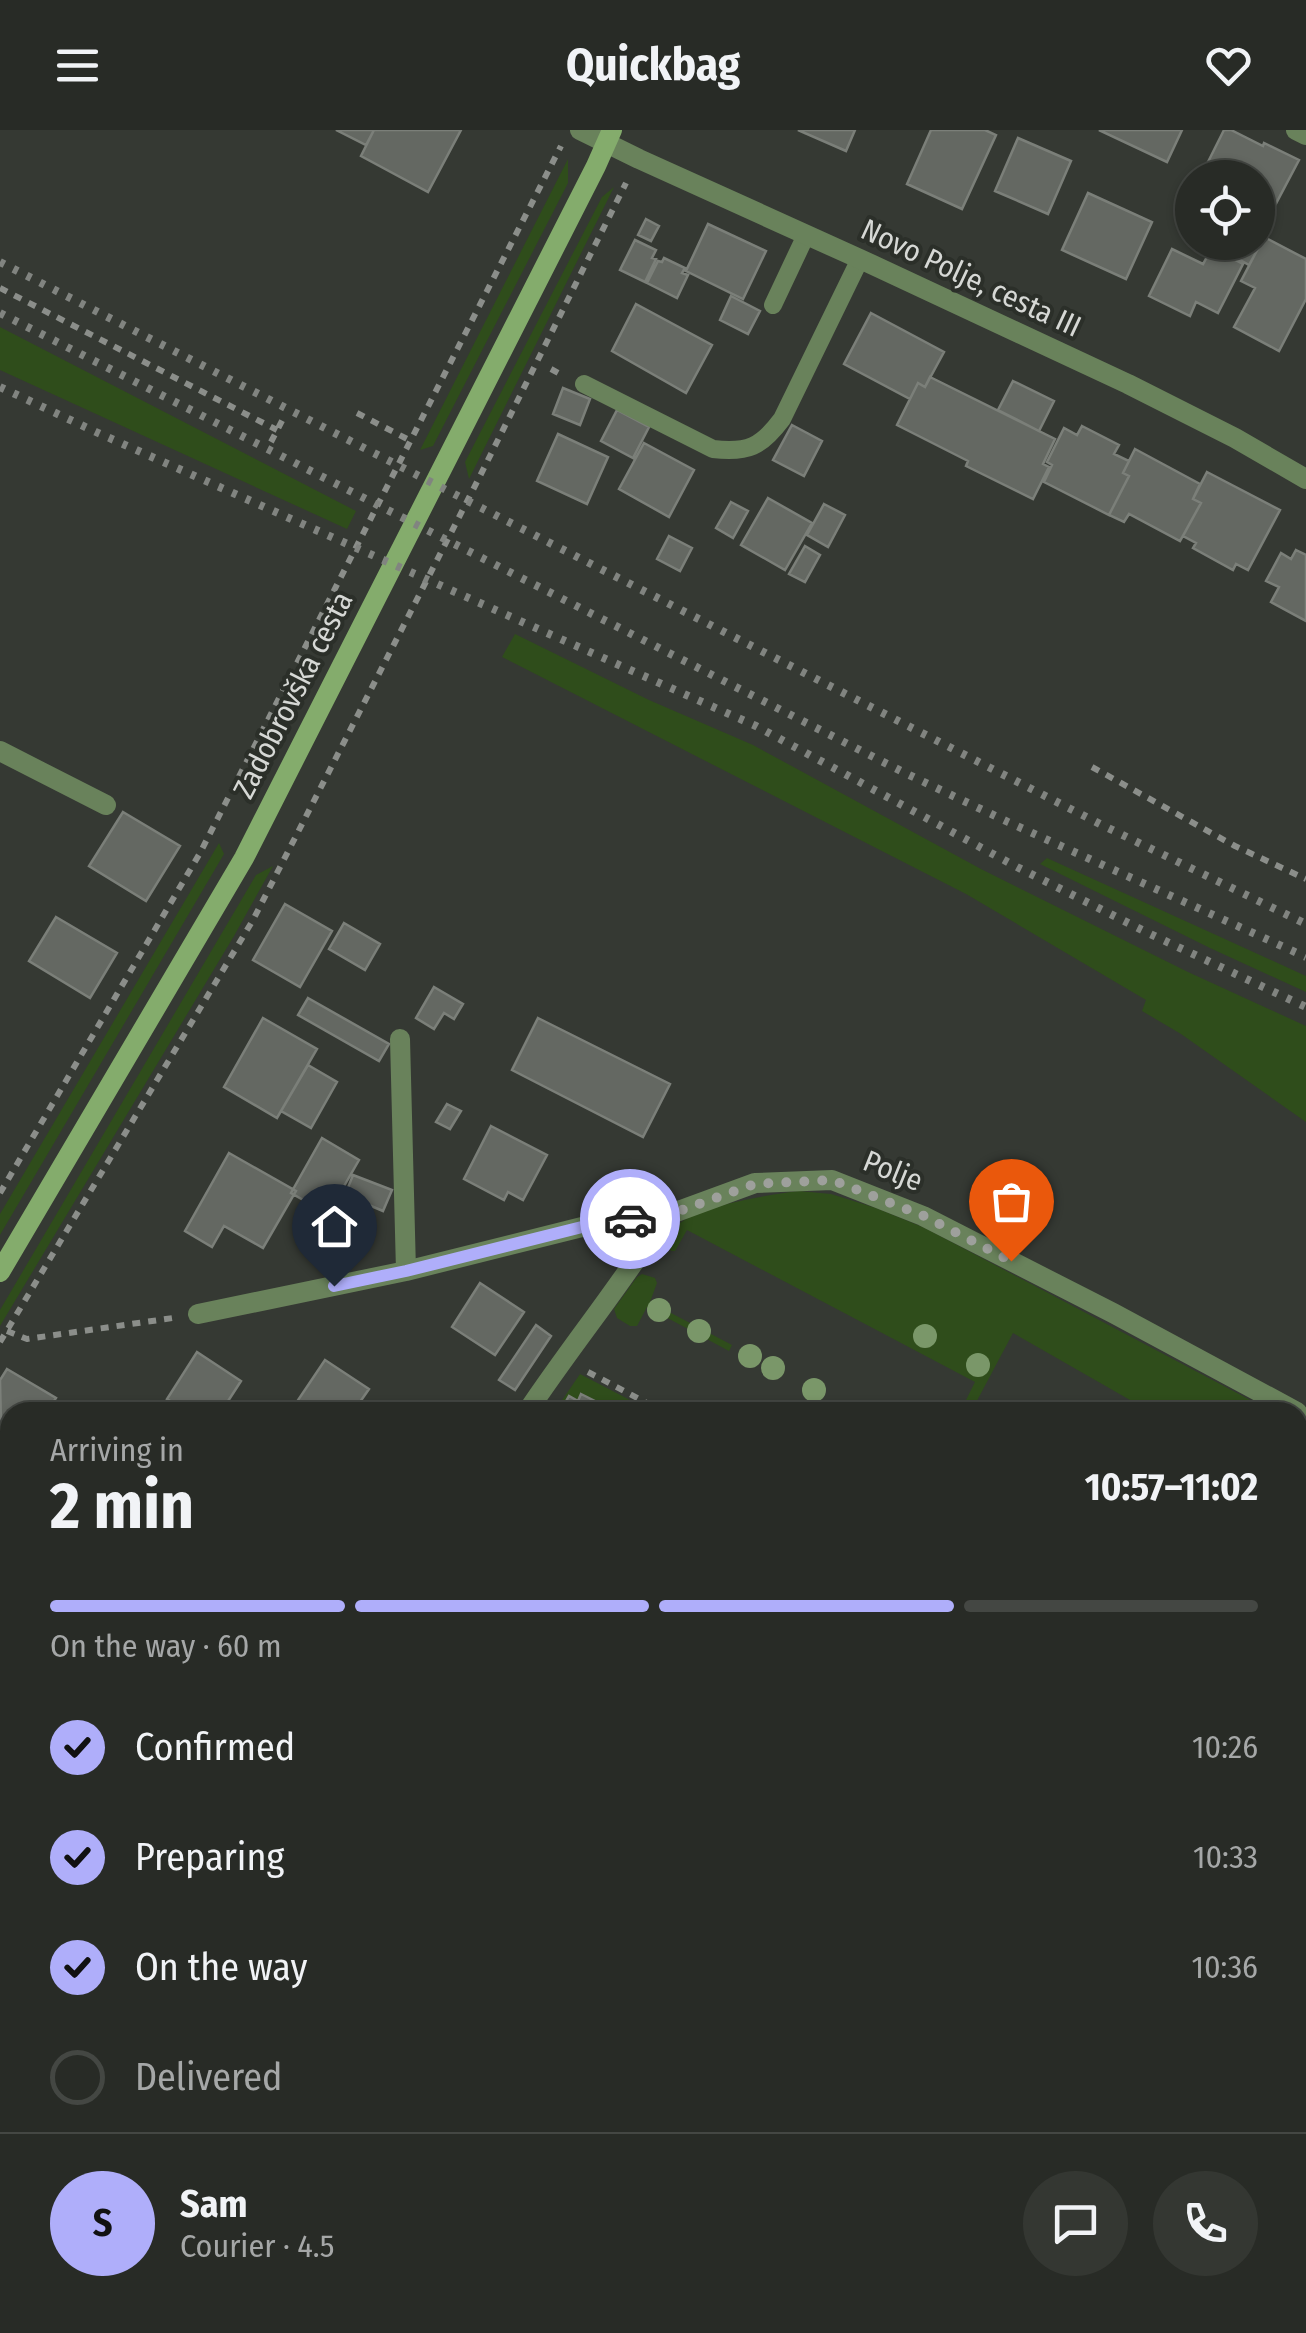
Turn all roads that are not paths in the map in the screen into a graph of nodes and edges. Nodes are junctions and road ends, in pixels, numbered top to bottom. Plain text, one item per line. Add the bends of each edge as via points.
1 (580, 130) edge
2 (1296, 130) edge
3 (1306, 135) edge
4 (609, 137) edge
5 (806, 234) junction
6 (860, 259) junction
7 (773, 305) dead end
8 (584, 384) dead end
9 (1306, 478) edge
10 (0, 751) edge
11 (106, 805) dead end
12 (400, 1039) dead end
13 (665, 1216) junction
14 (406, 1271) junction
15 (0, 1272) edge
16 (198, 1314) road end
17 (534, 1402) edge
18 (1277, 1402) edge

1 - 4 street, Novo Polje, cesta III
2 - 3 street
4 - 5 street, Novo Polje, cesta III
4 - 15 main road, Zadobrovška cesta via 244,858
5 - 6 street, Novo Polje, cesta III
5 - 7 lane
6 - 8 lane via 782,419 758,445 713,449
6 - 9 street, Novo Polje, cesta III via 1128,384
10 - 11 street
12 - 14 street
13 - 14 street, Polje via 606,1221
13 - 17 street
13 - 18 street, Polje via 755,1184 832,1180 924,1216
14 - 16 street, Polje

